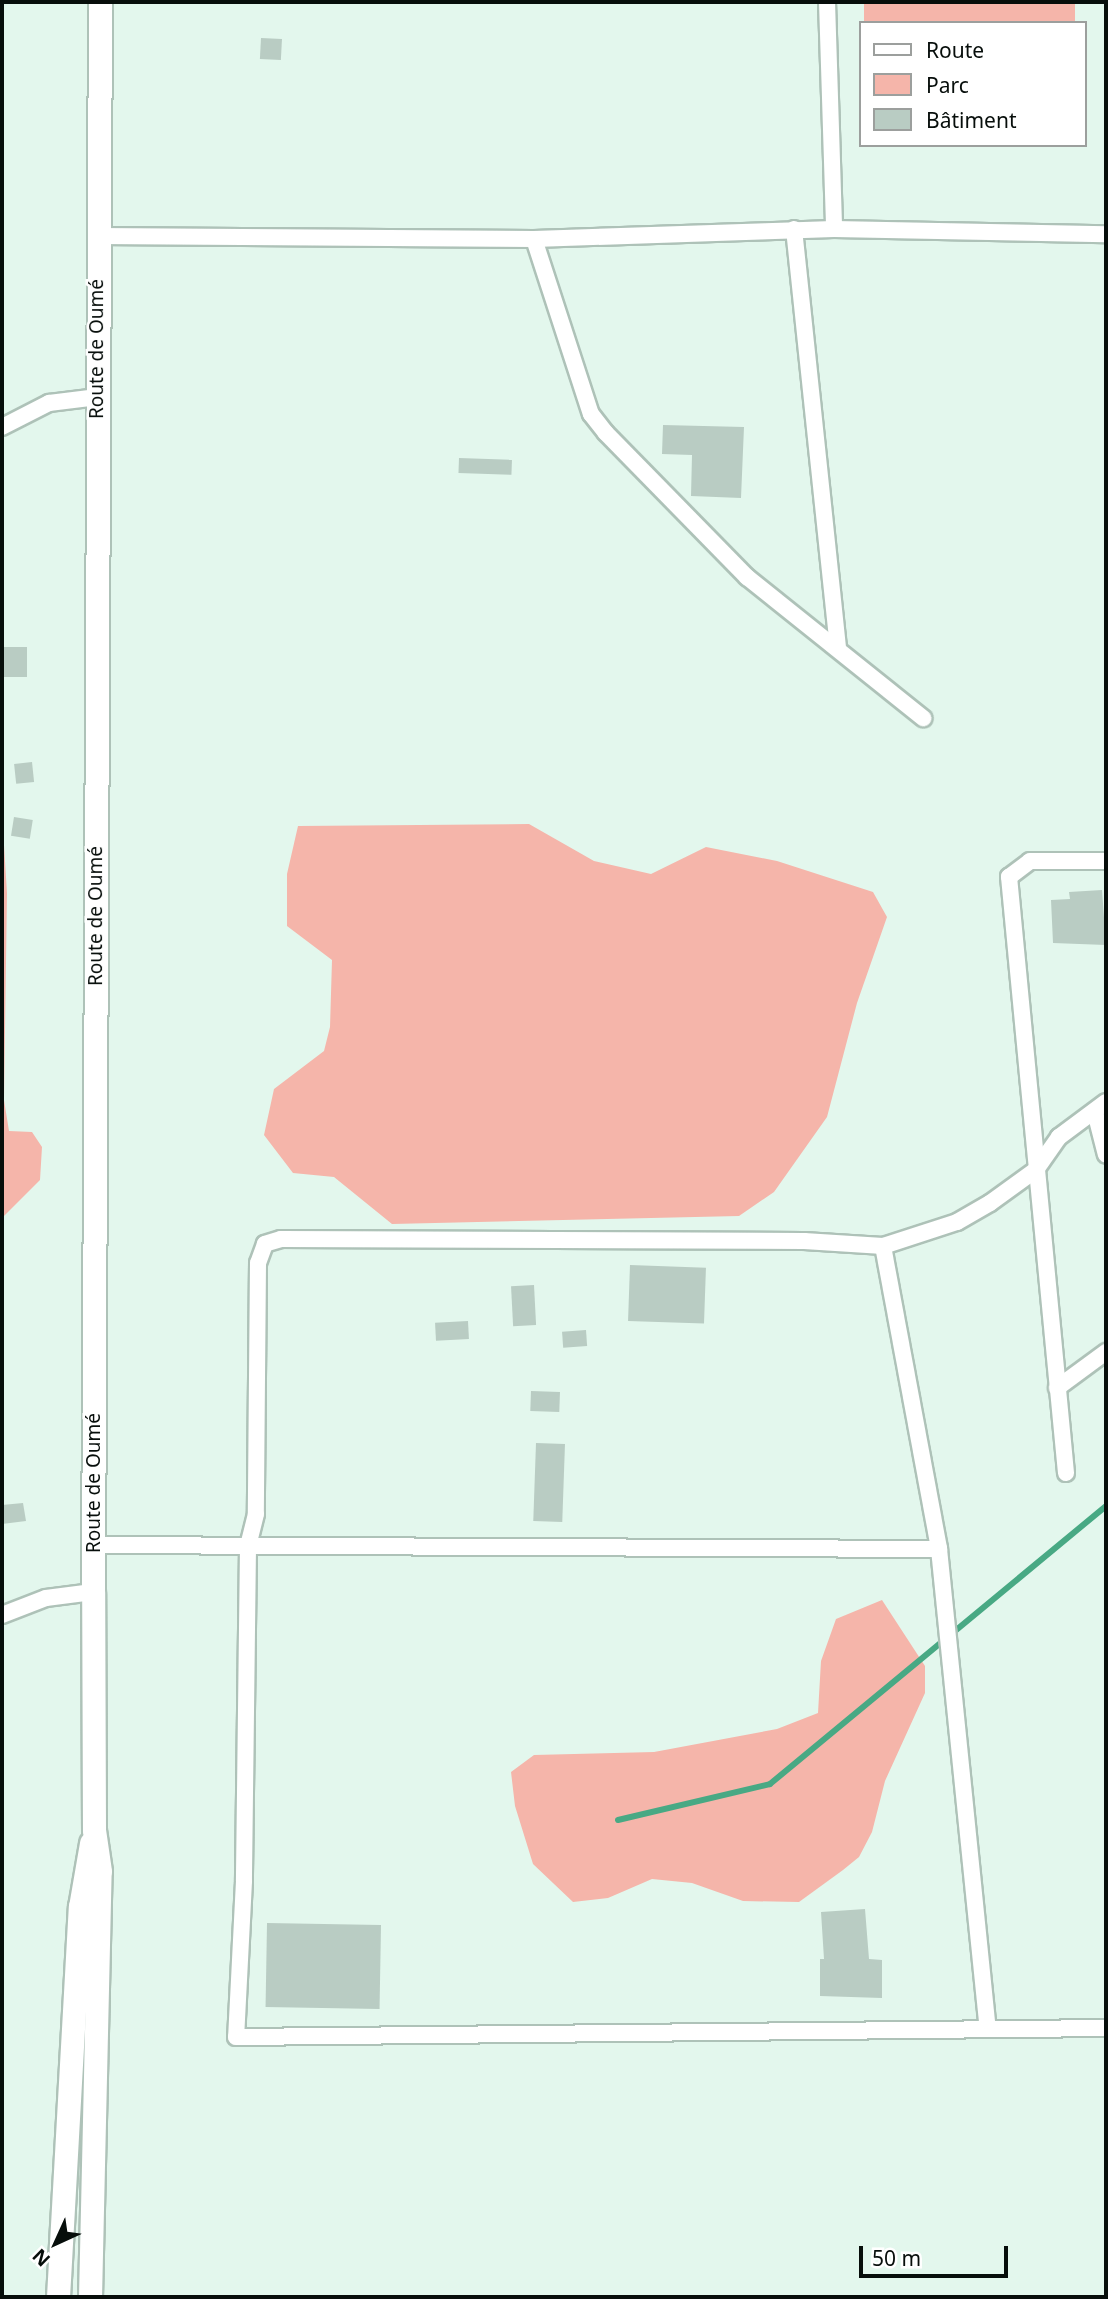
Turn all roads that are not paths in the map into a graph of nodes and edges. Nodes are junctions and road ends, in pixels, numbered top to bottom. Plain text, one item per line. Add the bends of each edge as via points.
1 (100, 2) edge
2 (827, 2) edge
3 (794, 229) junction
4 (834, 229) junction
5 (1106, 234) edge
6 (97, 236) junction
7 (534, 239) junction
8 (98, 397) junction
9 (2, 427) edge
10 (838, 646) junction
11 (923, 718) dead end
12 (1106, 861) edge
13 (1100, 1107) edge
14 (1106, 1155) edge
15 (1037, 1169) junction
16 (883, 1245) junction
17 (1106, 1352) edge
18 (1057, 1388) junction
19 (1066, 1473) dead end
20 (93, 1545) junction
21 (248, 1547) junction
22 (939, 1549) junction
23 (93, 1592) junction
24 (2, 1615) edge
25 (93, 1830) junction
26 (1106, 2028) edge
27 (988, 2029) junction
28 (58, 2297) edge
29 (90, 2297) edge

1 - 6 main road, Route de Oumé
2 - 4 street
3 - 4 street
3 - 7 street
3 - 10 street
4 - 5 street
6 - 7 street
6 - 8 main road, Route de Oumé
7 - 10 street via 592,414 747,577
8 - 9 street via 49,403
8 - 20 main road, Route de Oumé
10 - 11 street
12 - 15 street via 1030,861 1009,877
13 - 14 street
13 - 15 street via 1059,1136
15 - 16 street via 957,1222
15 - 18 street
16 - 21 street via 281,1239 265,1244 258,1263 257,1514
16 - 22 street
17 - 18 street
18 - 19 street
20 - 21 street
20 - 23 main road, Route de Oumé
21 - 22 street
21 - 27 street via 245,1839 236,2038
22 - 27 street
23 - 24 street via 46,1598
23 - 25 main road, Route de Oumé
25 - 28 main road via 80,1907
25 - 29 main road via 100,1871
26 - 27 street

